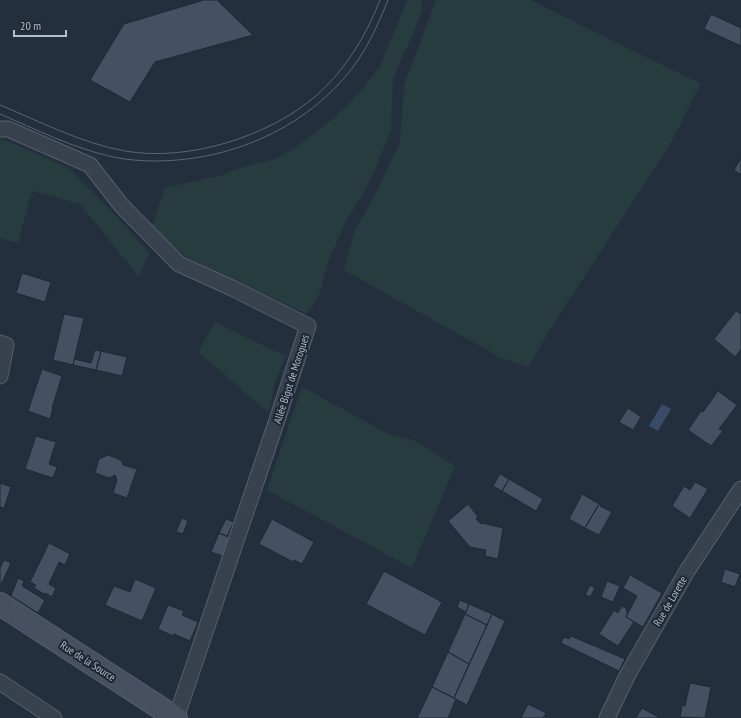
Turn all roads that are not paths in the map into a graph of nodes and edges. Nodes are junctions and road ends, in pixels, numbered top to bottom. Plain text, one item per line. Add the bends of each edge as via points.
1 (0, 129) edge
2 (0, 343) edge
3 (0, 376) edge
4 (741, 489) edge
5 (0, 604) edge
6 (0, 682) edge
7 (53, 718) edge
8 (176, 718) edge
9 (607, 718) edge

1 - 8 street, Allée Bigot de Morogues via 8,129 90,165 121,206 179,264 308,326
2 - 3 street via 6,344
4 - 9 street, Rue de Lorette via 687,571 627,676
5 - 8 main road, Rue de la Source
6 - 7 street

